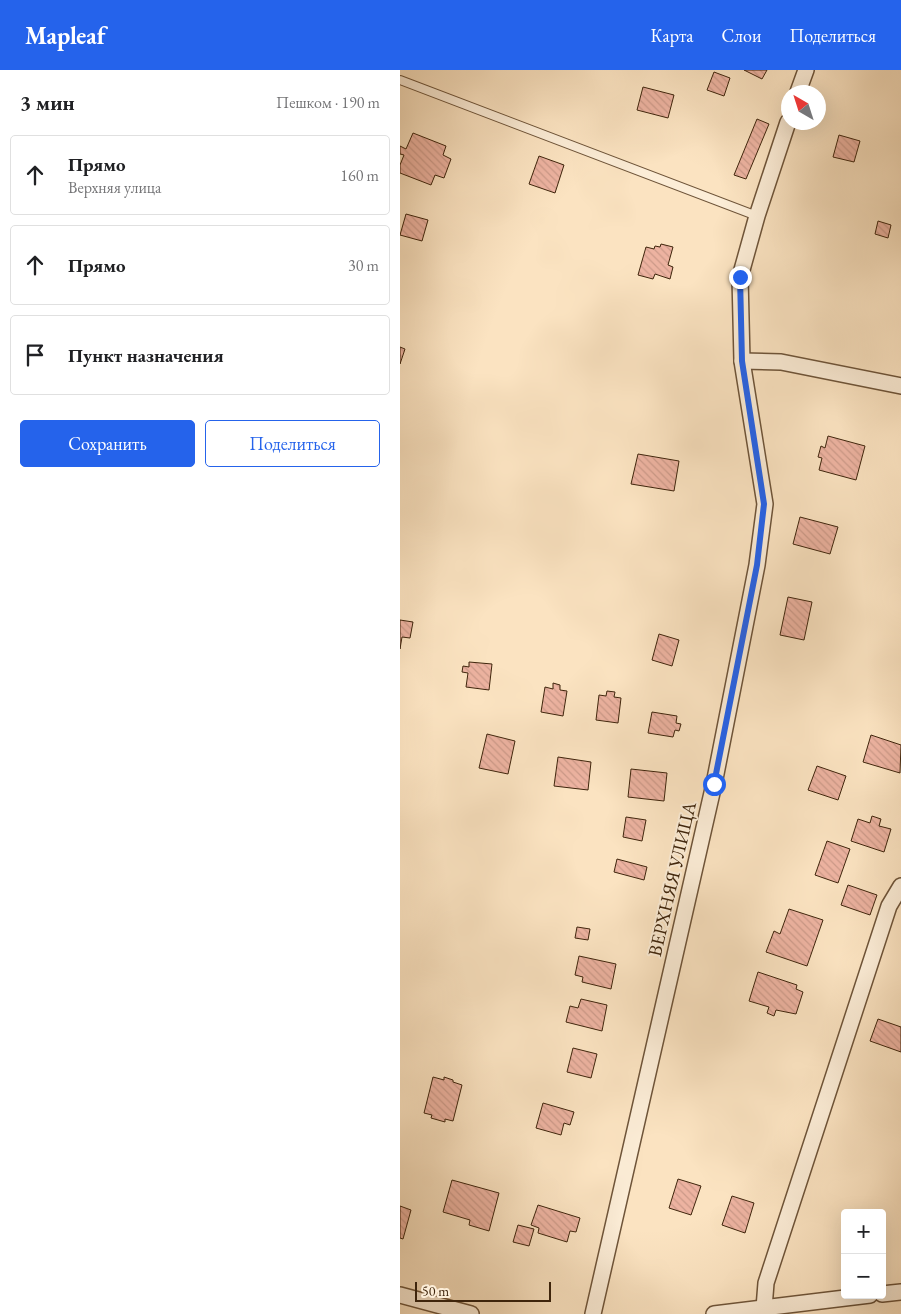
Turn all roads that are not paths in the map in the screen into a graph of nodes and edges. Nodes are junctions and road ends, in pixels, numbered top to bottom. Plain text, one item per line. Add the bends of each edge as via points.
1 (806, 70) edge
2 (400, 80) edge
3 (801, 85) edge
4 (785, 130) edge
5 (757, 216) junction
6 (742, 361) junction
7 (901, 386) edge
8 (901, 886) edge
9 (901, 1292) edge
10 (886, 1294) edge
11 (400, 1295) edge
12 (851, 1299) edge
13 (764, 1308) junction
14 (809, 1308) edge
15 (471, 1314) edge
16 (593, 1314) edge
17 (714, 1314) edge

1 - 3 street
2 - 5 lane
4 - 5 street, ВЕРХНЯЯ УЛИЦА
5 - 6 street, ВЕРХНЯЯ УЛИЦА via 740,277
6 - 7 street via 781,362
6 - 16 street, ВЕРХНЯЯ УЛИЦА via 764,504 757,565 714,784
8 - 13 street via 890,906 766,1283
9 - 10 street
11 - 15 street
12 - 14 street
13 - 14 street
13 - 17 street

